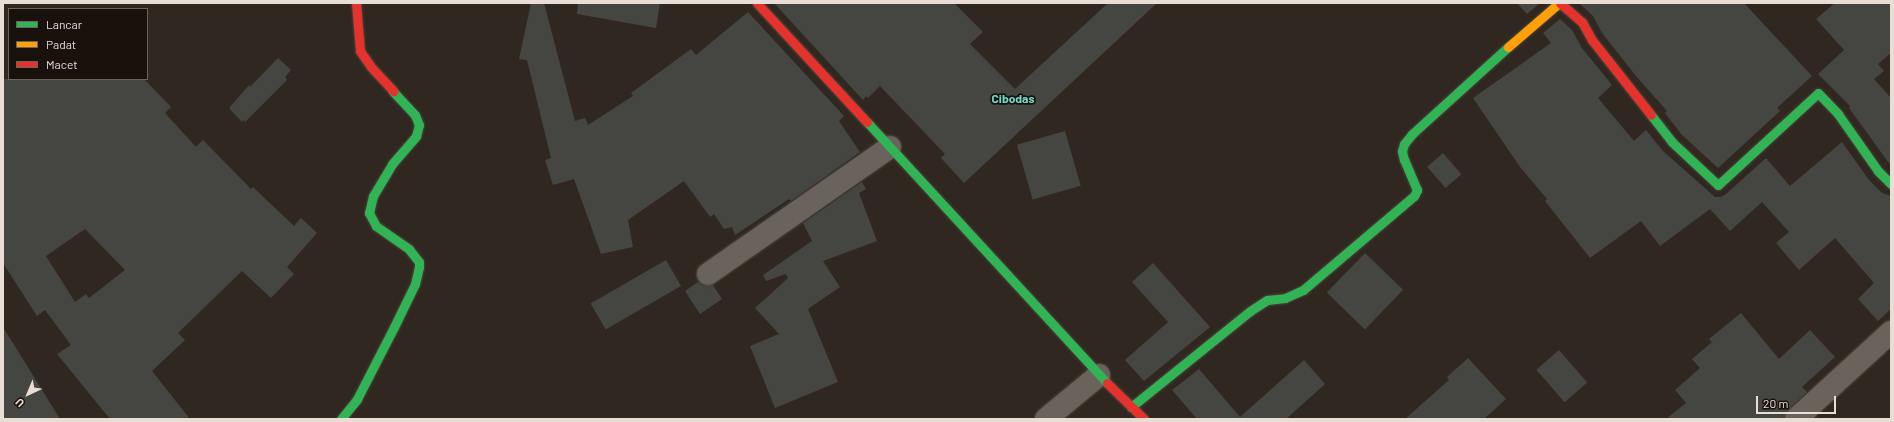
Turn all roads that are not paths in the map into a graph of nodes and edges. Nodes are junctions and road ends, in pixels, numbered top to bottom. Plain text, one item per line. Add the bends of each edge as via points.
1 (356, 3) edge
2 (757, 3) edge
3 (1559, 3) edge
4 (890, 147) junction
5 (1891, 184) edge
6 (708, 274) dead end
7 (1891, 332) edge
8 (1099, 375) junction
9 (1131, 407) junction
10 (341, 419) edge
11 (1046, 419) edge
12 (1144, 419) edge
13 (1796, 419) edge

1 - 10 street via 360,50 371,67 415,115 419,126 416,136 392,164 376,191 369,213 376,226 409,249 419,262 419,267 415,284 382,351 357,399
2 - 4 street
3 - 5 street via 1582,22 1592,40 1672,142 1718,185 1818,93 1838,114 1878,171
3 - 9 street via 1490,62 1404,144 1404,160 1416,186 1414,196 1302,290 1285,298 1267,300 1250,311
4 - 6 street
4 - 8 street
7 - 13 street
8 - 9 street
8 - 11 street
9 - 12 street

